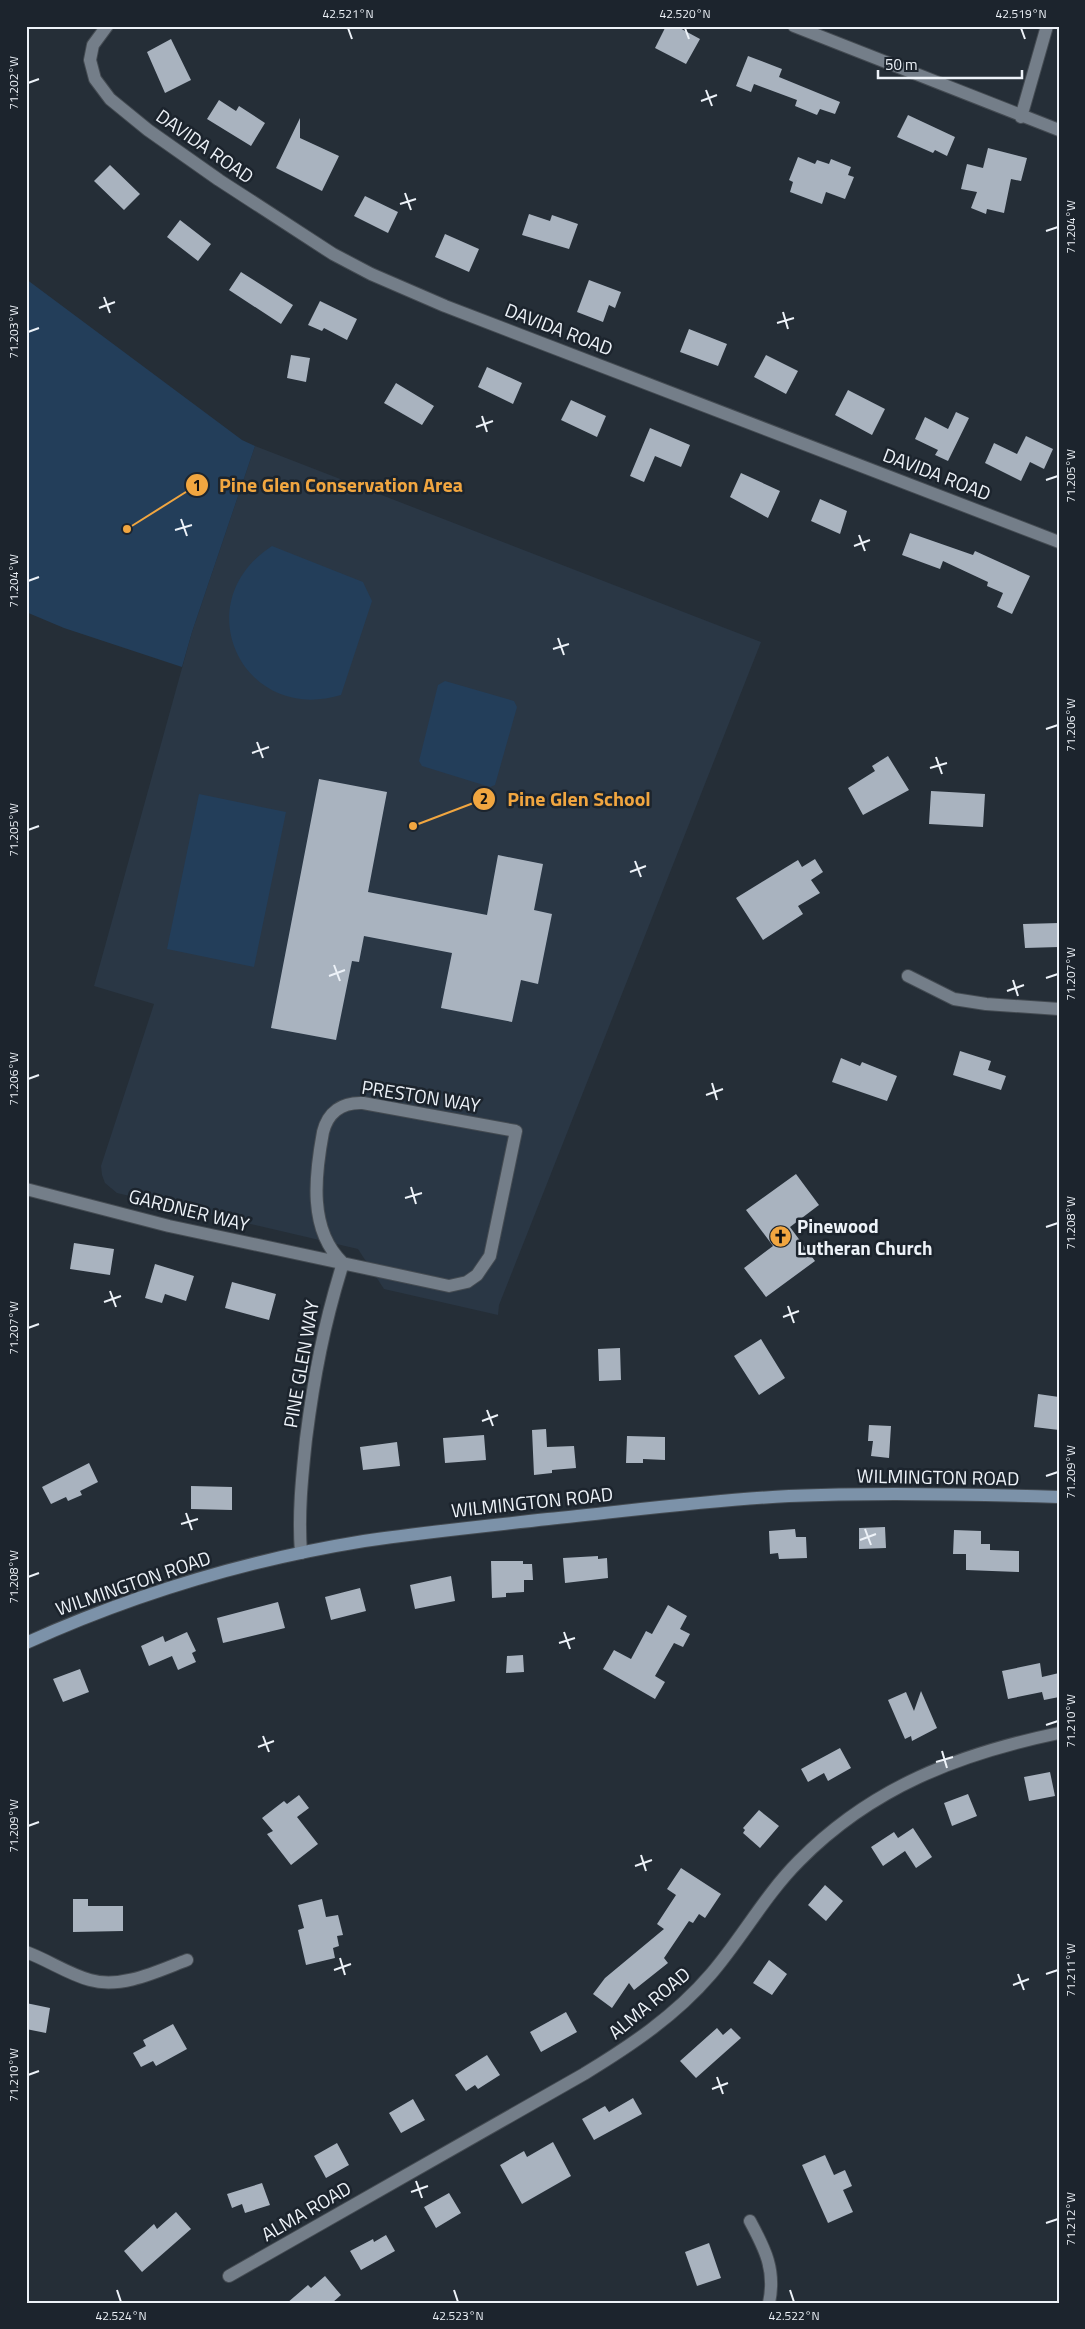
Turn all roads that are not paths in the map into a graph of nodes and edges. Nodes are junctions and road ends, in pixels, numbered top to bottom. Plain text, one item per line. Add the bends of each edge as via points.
1 (106, 26) edge
2 (794, 26) edge
3 (1047, 26) edge
4 (1021, 117) junction
5 (1059, 130) edge
6 (1059, 542) edge
7 (908, 976) dead end
8 (1059, 1009) edge
9 (26, 1188) edge
10 (343, 1263) junction
11 (1059, 1497) edge
12 (300, 1553) junction
13 (26, 1643) edge
14 (1059, 1733) edge
15 (26, 1952) edge
16 (187, 1960) dead end
17 (750, 2221) dead end
18 (229, 2276) dead end
19 (769, 2303) edge

1 - 6 street, DAVIDA ROAD via 91,50 90,60 100,88 110,99 148,130 296,231 371,274 446,306
2 - 4 street
3 - 4 street
4 - 5 street
7 - 8 street via 954,999
9 - 10 street, GARDNER WAY via 169,1226
10 - 10 street, PRESTON WAY via 443,1286 461,1284 477,1275 490,1256 516,1131 363,1103 347,1104 334,1112 323,1132 316,1193 325,1235 336,1257
10 - 12 street, PINE GLEN WAY via 320,1345 310,1404 300,1493
11 - 12 main road, WILMINGTON ROAD via 787,1496 470,1528 364,1541
12 - 13 main road, WILMINGTON ROAD via 159,1590
14 - 18 street, ALMA ROAD via 1001,1746 945,1764 857,1811 799,1861 712,1973 680,2007 645,2034 584,2074
15 - 16 street via 99,1982 131,1979
17 - 19 street via 769,2260 772,2279

